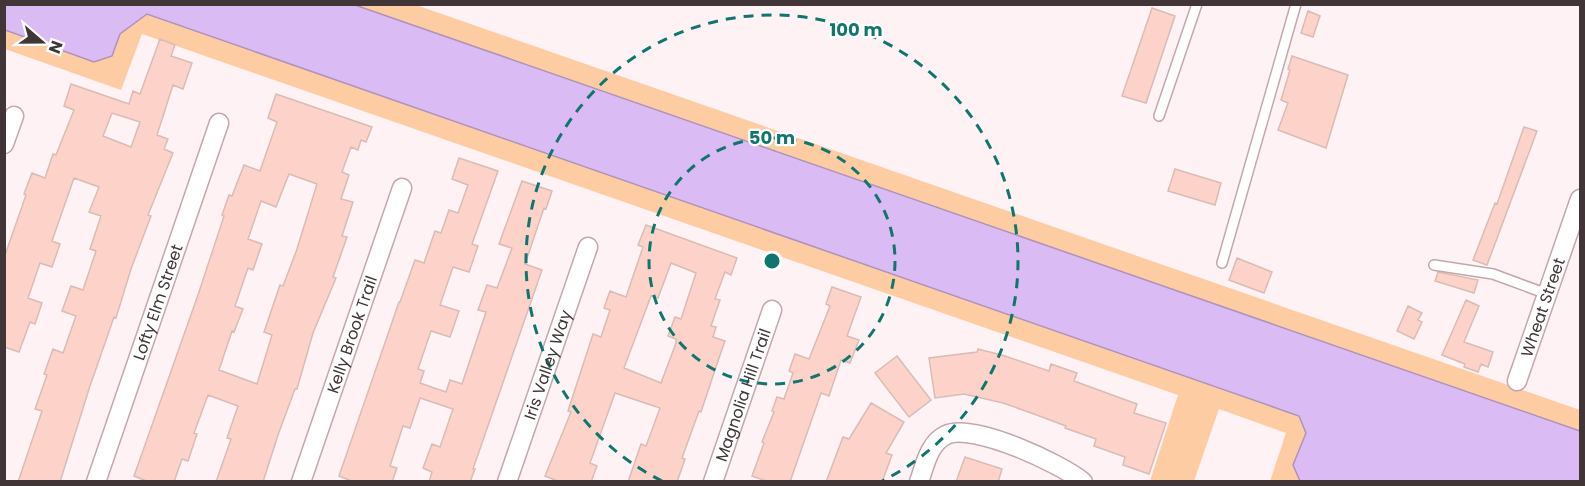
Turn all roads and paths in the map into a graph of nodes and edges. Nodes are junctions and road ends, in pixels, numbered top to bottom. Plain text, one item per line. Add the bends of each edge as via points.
1 (1197, 4) edge
2 (1296, 4) edge
3 (14, 116) dead end
4 (1159, 116) dead end
5 (219, 123) dead end
6 (4, 144) edge
7 (402, 188) dead end
8 (1581, 199) edge
9 (588, 247) dead end
10 (1222, 263) dead end
11 (1434, 265) dead end
12 (1547, 294) junction
13 (771, 310) dead end
14 (1516, 381) dead end
15 (96, 482) edge
16 (301, 482) edge
17 (507, 482) edge
18 (713, 482) edge
19 (919, 482) edge
20 (1083, 482) edge

1 - 4 lane
2 - 10 lane
3 - 6 street
5 - 15 street, Lofty Elm Street
7 - 16 street, Kelly Brook Trail
8 - 12 street, Wheat Street
9 - 17 street, Iris Valley Way
11 - 12 lane via 1493,274
12 - 14 street, Wheat Street
13 - 18 street, Magnolia Hill Trail
19 - 20 street via 936,443 959,431 984,436 1053,462

